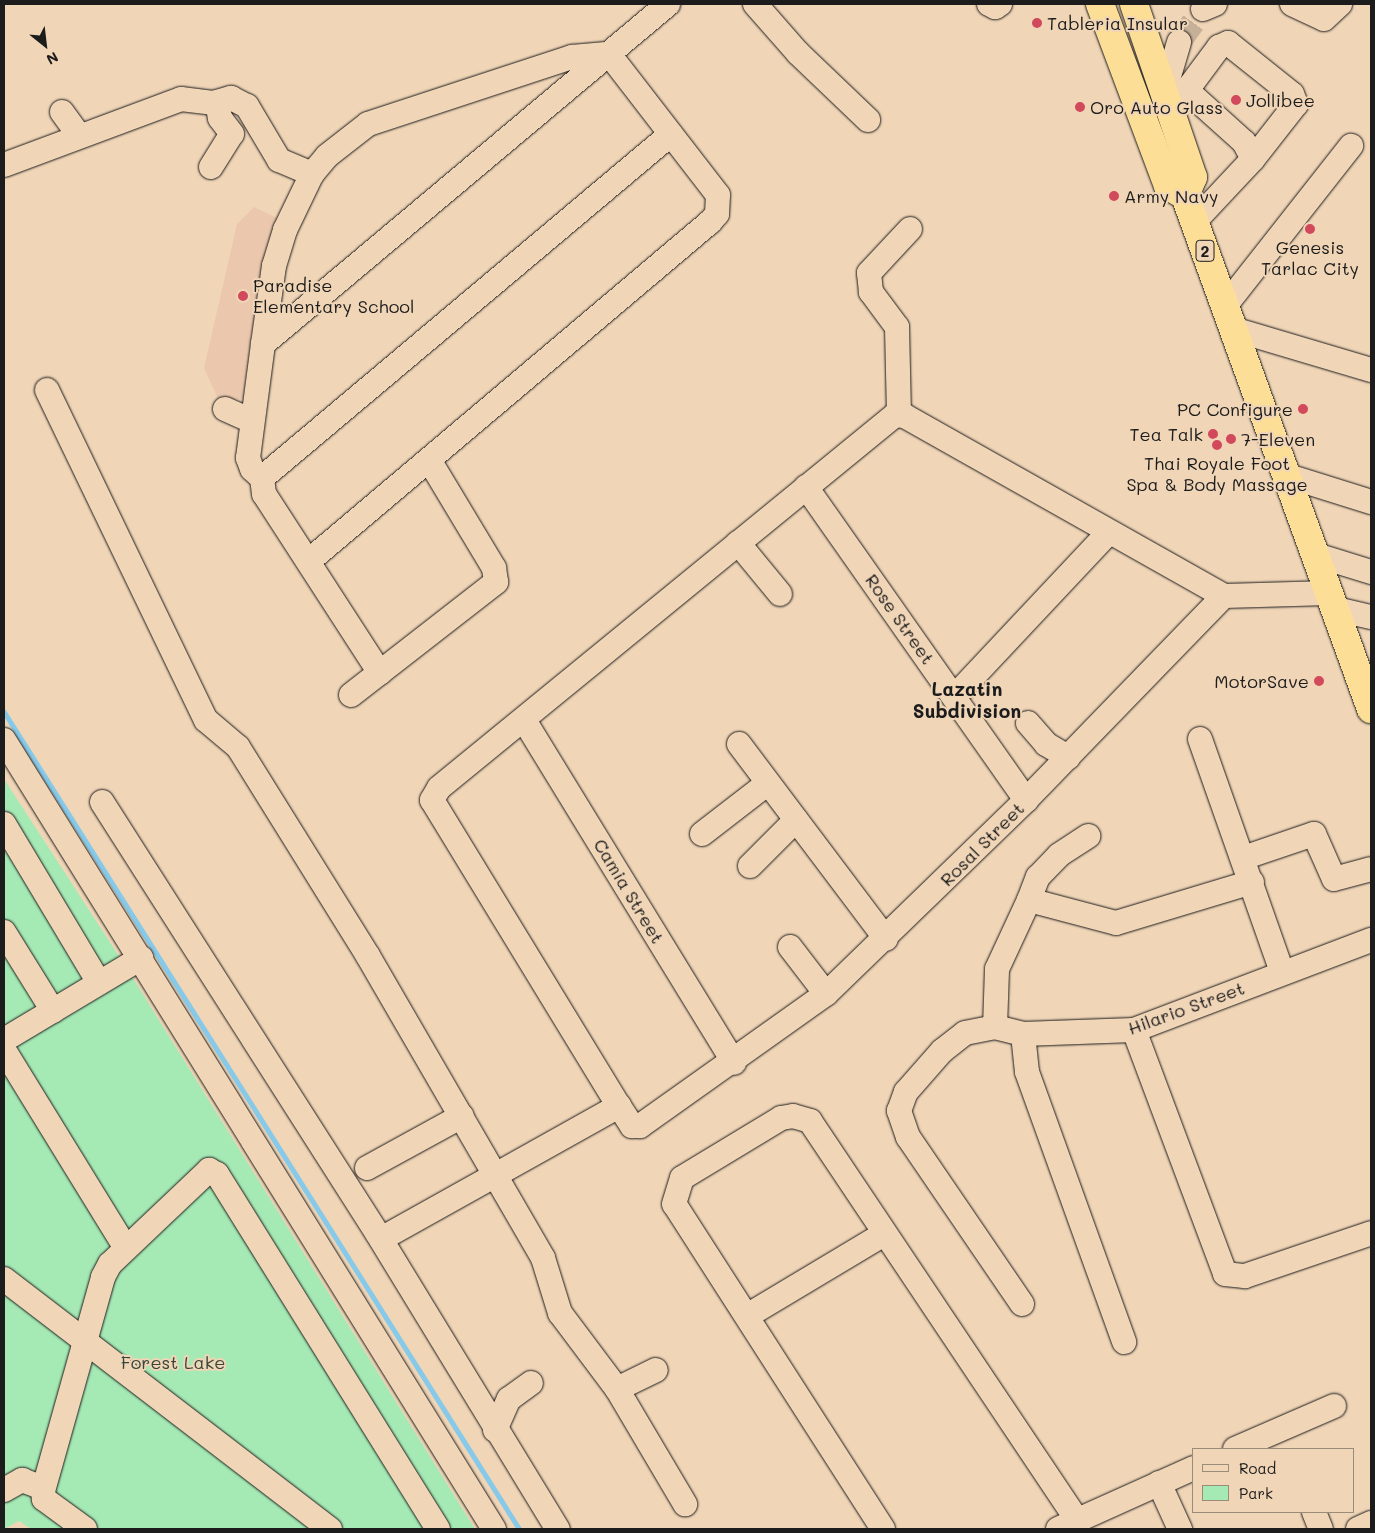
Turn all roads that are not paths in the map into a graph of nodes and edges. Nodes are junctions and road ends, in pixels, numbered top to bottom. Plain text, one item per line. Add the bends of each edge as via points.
1 (755, 4) edge
2 (989, 4) edge
3 (1000, 4) edge
4 (1100, 4) edge
5 (1292, 4) edge
6 (1340, 4) edge
7 (663, 5) edge
8 (1134, 5) edge
9 (1179, 42) tunnel mouth
10 (609, 54) junction
11 (1173, 97) junction
12 (217, 102) junction
13 (62, 112) dead end
14 (868, 120) dead end
15 (671, 134) junction
16 (79, 135) junction
17 (1351, 146) dead end
18 (1253, 159) junction
19 (4, 165) edge
20 (211, 167) dead end
21 (312, 174) junction
22 (1184, 196) junction
23 (1194, 222) junction
24 (910, 230) dead end
25 (1229, 317) junction
26 (263, 344) junction
27 (1371, 370) edge
28 (47, 390) dead end
29 (225, 409) dead end
30 (899, 415) junction
31 (250, 420) junction
32 (429, 460) junction
33 (1288, 476) junction
34 (262, 478) junction
35 (806, 487) junction
36 (1371, 502) edge
37 (1108, 533) junction
38 (738, 543) junction
39 (1316, 555) junction
40 (310, 560) junction
41 (1371, 572) edge
42 (780, 594) dead end
43 (1224, 596) junction
44 (1333, 601) junction
45 (1371, 618) edge
46 (380, 673) junction
47 (351, 695) dead end
48 (955, 696) junction
49 (1371, 709) edge
50 (524, 720) junction
51 (1028, 723) dead end
52 (1200, 739) dead end
53 (4, 740) edge
54 (739, 744) dead end
55 (1068, 757) junction
56 (768, 783) junction
57 (1026, 800) junction
58 (102, 802) dead end
59 (796, 820) junction
60 (4, 824) edge
61 (702, 834) dead end
62 (1088, 836) dead end
63 (1243, 858) junction
64 (750, 866) dead end
65 (1371, 869) edge
66 (1252, 882) junction
67 (1029, 900) junction
68 (4, 932) edge
69 (886, 939) junction
70 (1371, 940) edge
71 (790, 946) dead end
72 (141, 958) junction
73 (1282, 972) junction
74 (99, 983) junction
75 (826, 994) junction
76 (53, 1011) junction
77 (995, 1027) junction
78 (1134, 1030) junction
79 (1023, 1034) junction
80 (4, 1041) edge
81 (734, 1063) junction
82 (619, 1106) junction
83 (462, 1116) junction
84 (368, 1168) dead end
85 (496, 1175) junction
86 (1371, 1233) edge
87 (884, 1234) junction
88 (381, 1239) junction
89 (126, 1248) junction
90 (4, 1279) edge
91 (1022, 1304) dead end
92 (746, 1316) junction
93 (1124, 1342) dead end
94 (86, 1344) junction
95 (656, 1370) dead end
96 (531, 1383) dead end
97 (617, 1389) junction
98 (1334, 1406) dead end
99 (495, 1430) junction
100 (1283, 1440) edge
101 (1240, 1448) edge
102 (1192, 1469) edge
103 (1159, 1483) junction
104 (43, 1488) junction
105 (4, 1490) edge
106 (685, 1504) dead end
107 (1314, 1513) edge
108 (1371, 1524) edge
109 (1067, 1525) edge
110 (85, 1529) edge
111 (330, 1529) edge
112 (438, 1529) edge
113 (494, 1529) edge
114 (558, 1529) edge
115 (883, 1529) edge
116 (1180, 1529) edge
117 (1321, 1529) edge
118 (1358, 1529) edge

1 - 14 street via 798,53
2 - 3 street
4 - 22 highway, 2 via 1168,186
5 - 6 street via 1324,19
7 - 10 street
8 - 11 highway
9 - 11 street
10 - 15 street
10 - 21 street via 572,57 368,124 347,138
10 - 26 street
11 - 18 street via 1194,97 1244,142
11 - 18 street via 1219,47 1228,44 1292,94 1296,104
11 - 22 highway via 1193,177
12 - 16 street via 181,99
12 - 20 street via 220,118 232,134
12 - 21 street via 241,100 279,160
13 - 16 street
15 - 32 street via 714,186 717,214
15 - 34 street
16 - 19 street
17 - 25 street
18 - 23 street
21 - 26 street via 274,266
22 - 23 highway, 2
23 - 25 highway, 2
24 - 30 street via 869,273 871,292 897,327
25 - 27 street
25 - 33 highway, 2
26 - 31 street
28 - 83 street via 206,720 238,747
29 - 31 street
30 - 35 street
30 - 37 street
31 - 34 street via 250,464
32 - 40 street
32 - 46 street via 494,568 496,582
33 - 36 street
33 - 39 highway, 2
34 - 40 street via 264,494
35 - 38 street
35 - 48 street, Rose Street
37 - 43 street
37 - 48 street
38 - 42 street
38 - 50 street
39 - 41 street
39 - 44 highway, 2
40 - 46 street
43 - 44 street
43 - 55 street, Rosal Street
44 - 45 street
44 - 49 highway, 2
46 - 47 street
48 - 57 street, Rose Street
50 - 81 street, Camia Street
50 - 82 street via 439,788 432,800
51 - 55 street via 1046,744
52 - 63 street
53 - 72 street
54 - 56 street
55 - 57 street, Rosal Street
56 - 59 street
56 - 61 street
57 - 69 street, Rosal Street
58 - 88 street
59 - 64 street
59 - 69 street
60 - 74 street
62 - 67 street via 1043,871
63 - 65 street via 1314,834 1334,879
63 - 66 street
66 - 67 street via 1116,923
66 - 73 street
67 - 77 street via 997,969
68 - 76 street
69 - 75 street, Rosal Street
70 - 73 street, Hilario Street
71 - 75 street
72 - 74 street
72 - 113 street
73 - 78 street, Hilario Street
74 - 76 street
75 - 81 street, Rosal Street
76 - 80 street
77 - 79 street, Hilario Street
77 - 91 street via 973,1030 942,1050 918,1075 899,1111 908,1137
78 - 79 street, Hilario Street
78 - 86 street via 1226,1274 1244,1276
79 - 93 street via 1027,1072
80 - 89 street
81 - 82 street, Rosal Street via 642,1124 632,1126
82 - 85 street
83 - 84 street
83 - 85 street
85 - 88 street
85 - 97 street via 543,1258 560,1312
87 - 92 street
87 - 92 street via 810,1121 793,1116 781,1118 722,1151 682,1178 674,1204
87 - 109 street
88 - 99 street
89 - 94 street via 106,1270
89 - 112 street via 200,1174 217,1174
90 - 94 street
92 - 115 street
94 - 104 street
94 - 111 street
95 - 97 street
96 - 99 street via 509,1399
97 - 106 street
98 - 100 street
99 - 114 street
100 - 101 street
102 - 103 street
103 - 109 street
103 - 116 street
104 - 105 street via 22,1480
104 - 110 street via 44,1499
107 - 117 street
108 - 118 street

